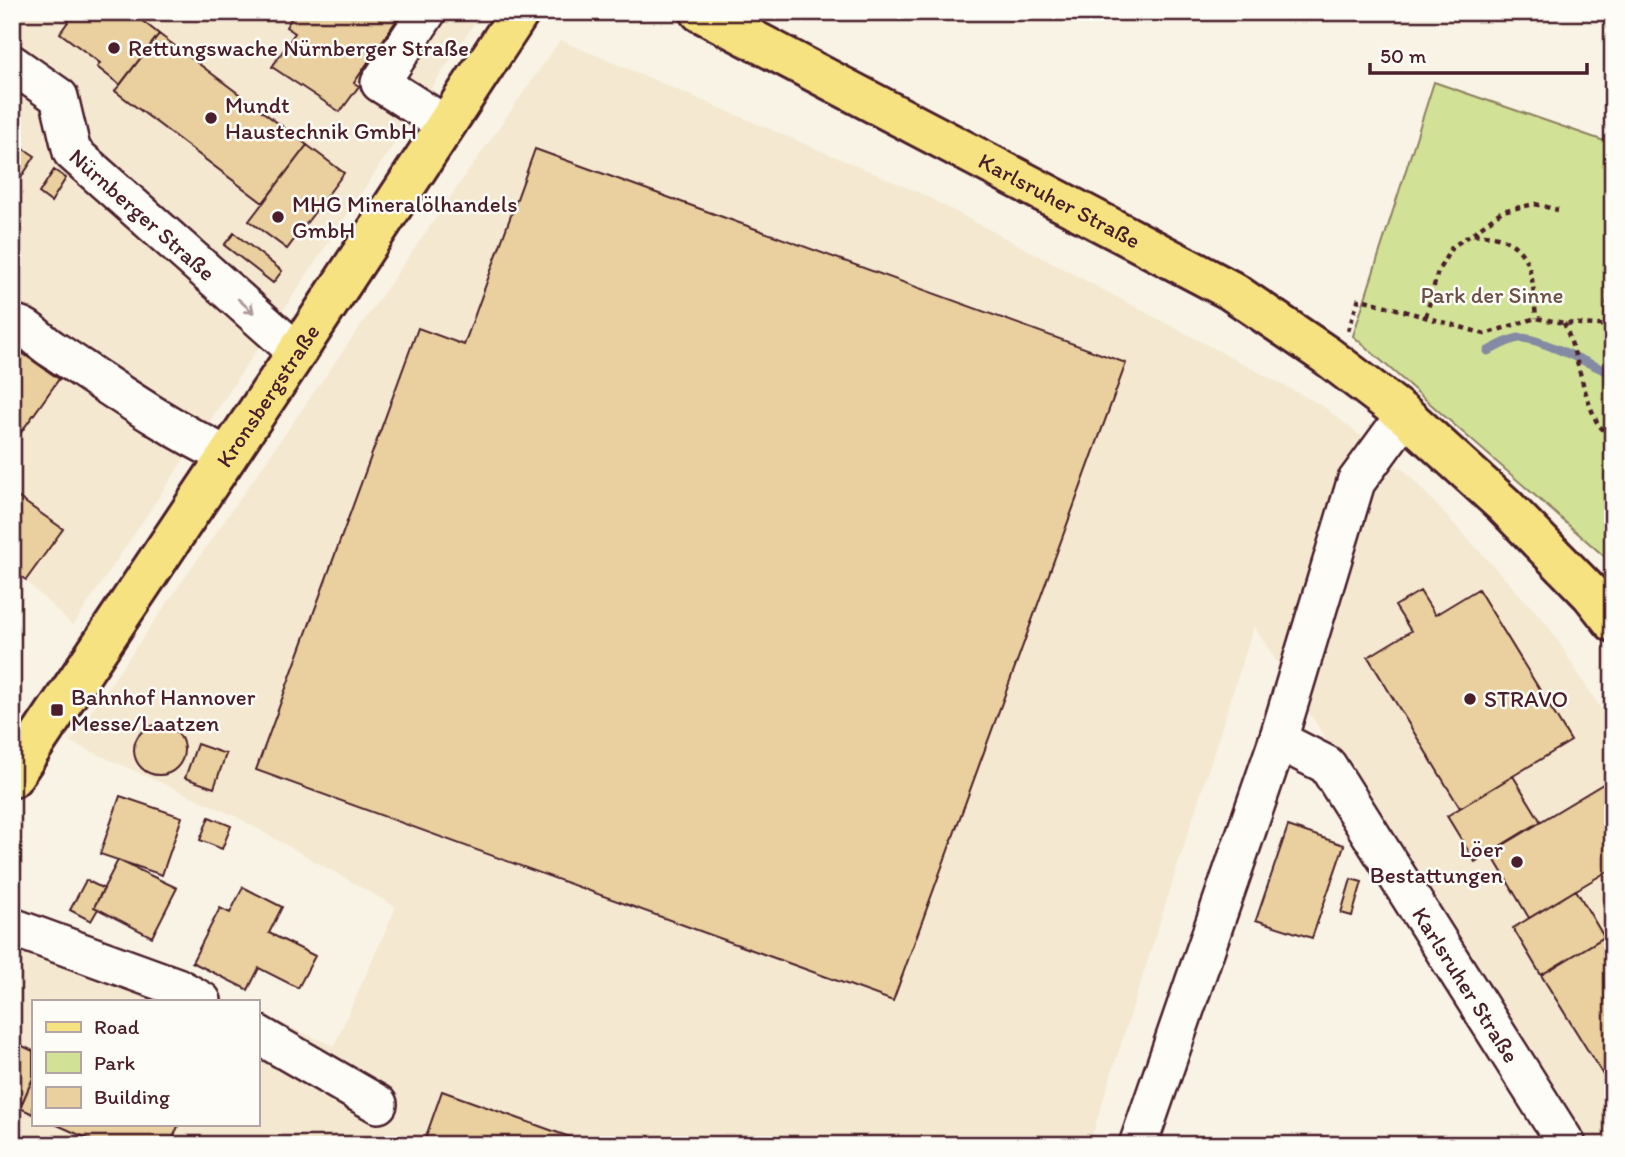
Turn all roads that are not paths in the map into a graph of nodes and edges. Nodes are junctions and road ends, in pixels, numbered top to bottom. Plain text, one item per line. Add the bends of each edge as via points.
1 (427, 12) edge
2 (520, 12) edge
3 (700, 12) edge
4 (12, 64) edge
5 (446, 125) junction
6 (12, 324) edge
7 (297, 352) junction
8 (1405, 415) junction
9 (228, 456) junction
10 (1613, 622) edge
11 (1278, 740) junction
12 (12, 778) edge
13 (12, 927) edge
14 (199, 1000) edge
15 (259, 1035) edge
16 (378, 1104) dead end
17 (1138, 1145) edge
18 (1567, 1145) edge

1 - 5 street via 380,83
2 - 5 main road, Kronsbergstraße
3 - 8 main road, Karlsruher Straße via 1230,290
4 -> 7 street, Nürnberger Straße via 59,97 72,152
5 - 7 main road, Kronsbergstraße
6 - 9 street via 19,324 191,439
7 - 9 main road, Kronsbergstraße
8 - 10 main road, Karlsruher Straße via 1504,505
8 - 11 street via 1356,482
9 - 12 main road, Kronsbergstraße
11 - 17 street
11 - 18 street, Karlsruher Straße via 1327,765
13 - 14 street via 177,987
15 - 16 street

